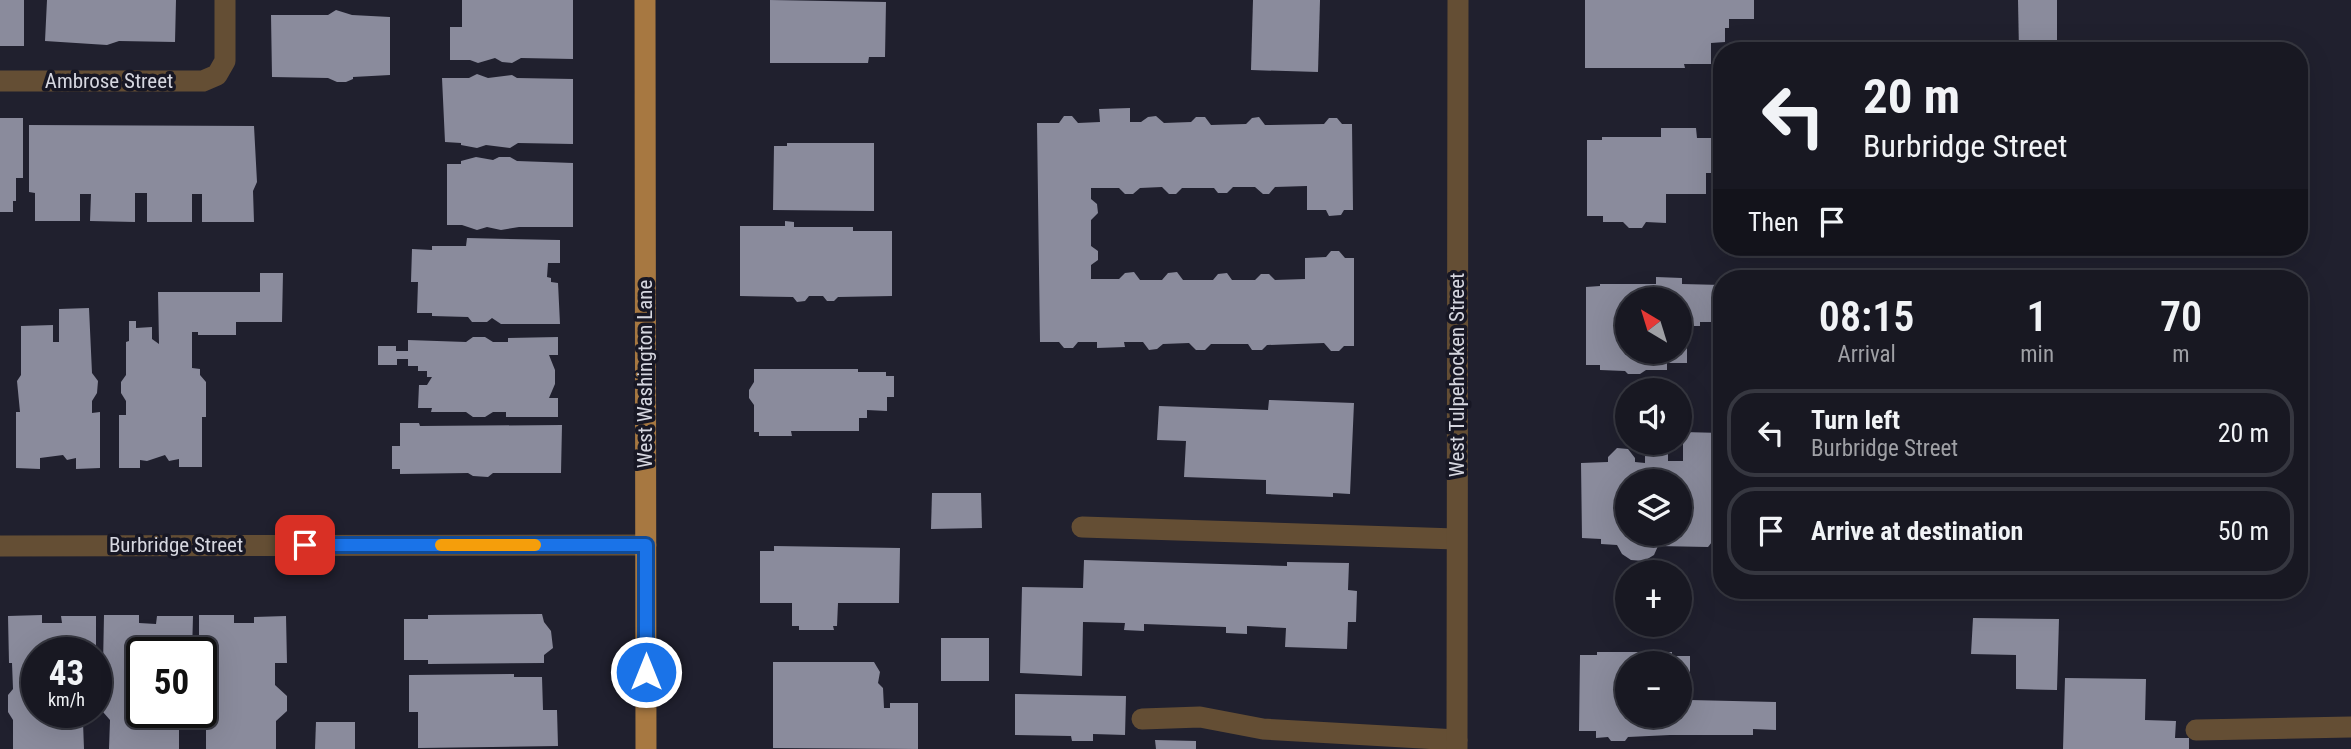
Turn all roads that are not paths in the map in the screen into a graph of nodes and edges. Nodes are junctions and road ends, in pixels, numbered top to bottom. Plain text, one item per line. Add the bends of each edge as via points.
1 (225, 0) edge
2 (645, 0) edge
3 (1458, 0) edge
4 (0, 81) edge
5 (1083, 527) dead end
6 (1456, 539) junction
7 (0, 545) edge
8 (646, 545) junction
9 (1142, 719) dead end
10 (2351, 727) edge
11 (2196, 730) dead end
12 (1457, 744) edge
13 (646, 749) edge

1 - 4 street, Ambrose Street via 225,61 218,75 203,80
2 - 8 main road, West Washington Lane
3 - 6 street, West Tulpehocken Street
5 - 6 street
6 - 12 street, West Tulpehocken Street
7 - 8 street, Burbridge Street
8 - 13 main road, West Washington Lane
9 - 12 street via 1200,717 1262,730
10 - 11 street

